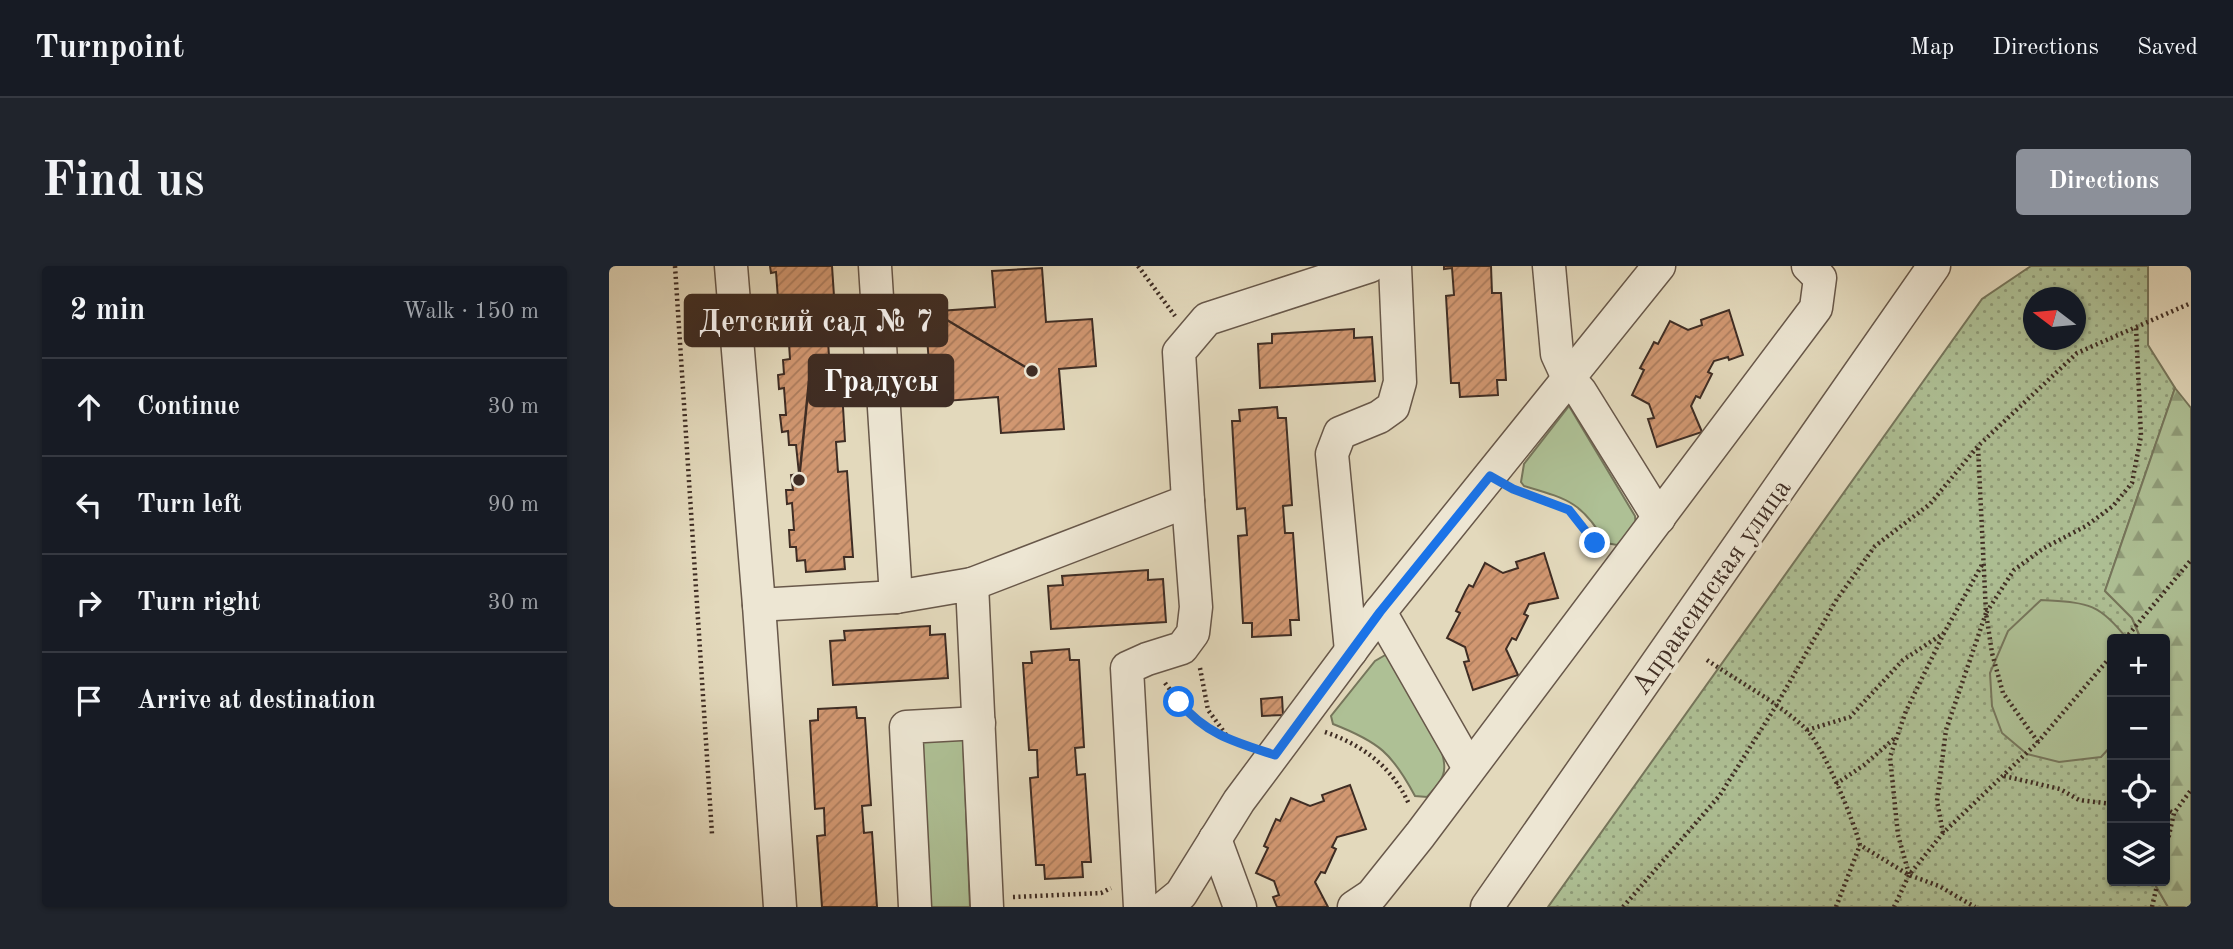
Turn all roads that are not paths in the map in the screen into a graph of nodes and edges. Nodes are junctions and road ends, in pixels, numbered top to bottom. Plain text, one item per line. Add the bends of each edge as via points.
1 (731, 266) edge
2 (875, 266) edge
3 (1370, 266) edge
4 (1395, 266) edge
5 (1549, 266) edge
6 (1659, 266) edge
7 (1808, 266) edge
8 (1933, 266) edge
9 (1568, 378) junction
10 (1188, 501) junction
11 (1659, 518) junction
12 (972, 584) junction
13 (896, 597) junction
14 (759, 606) junction
15 (1380, 612) junction
16 (1351, 651) junction
17 (979, 723) junction
18 (1469, 768) junction
19 (1215, 839) junction
20 (999, 902) edge
21 (780, 907) edge
22 (915, 907) edge
23 (1140, 907) edge
24 (1165, 907) edge
25 (1240, 907) edge
26 (1354, 907) edge
27 (1487, 907) edge

1 - 14 street
2 - 13 street
3 - 10 street via 1207,319 1179,352
4 - 16 street via 1399,382 1393,407 1340,433 1332,454
5 - 9 street via 1557,354
6 - 9 street
7 - 11 street via 1820,278 1816,309
8 - 27 street, Апраксинская улица
9 - 11 street
9 - 15 street
10 - 12 street
10 - 23 street via 1196,607 1193,633 1182,648 1127,668
11 - 18 street
12 - 13 street
12 - 17 street
13 - 14 street
14 - 21 street
15 - 16 street
15 - 18 street
16 - 19 street
17 - 20 street
17 - 22 street via 906,727
18 - 26 street via 1372,895
19 - 24 street via 1181,894
19 - 25 street

